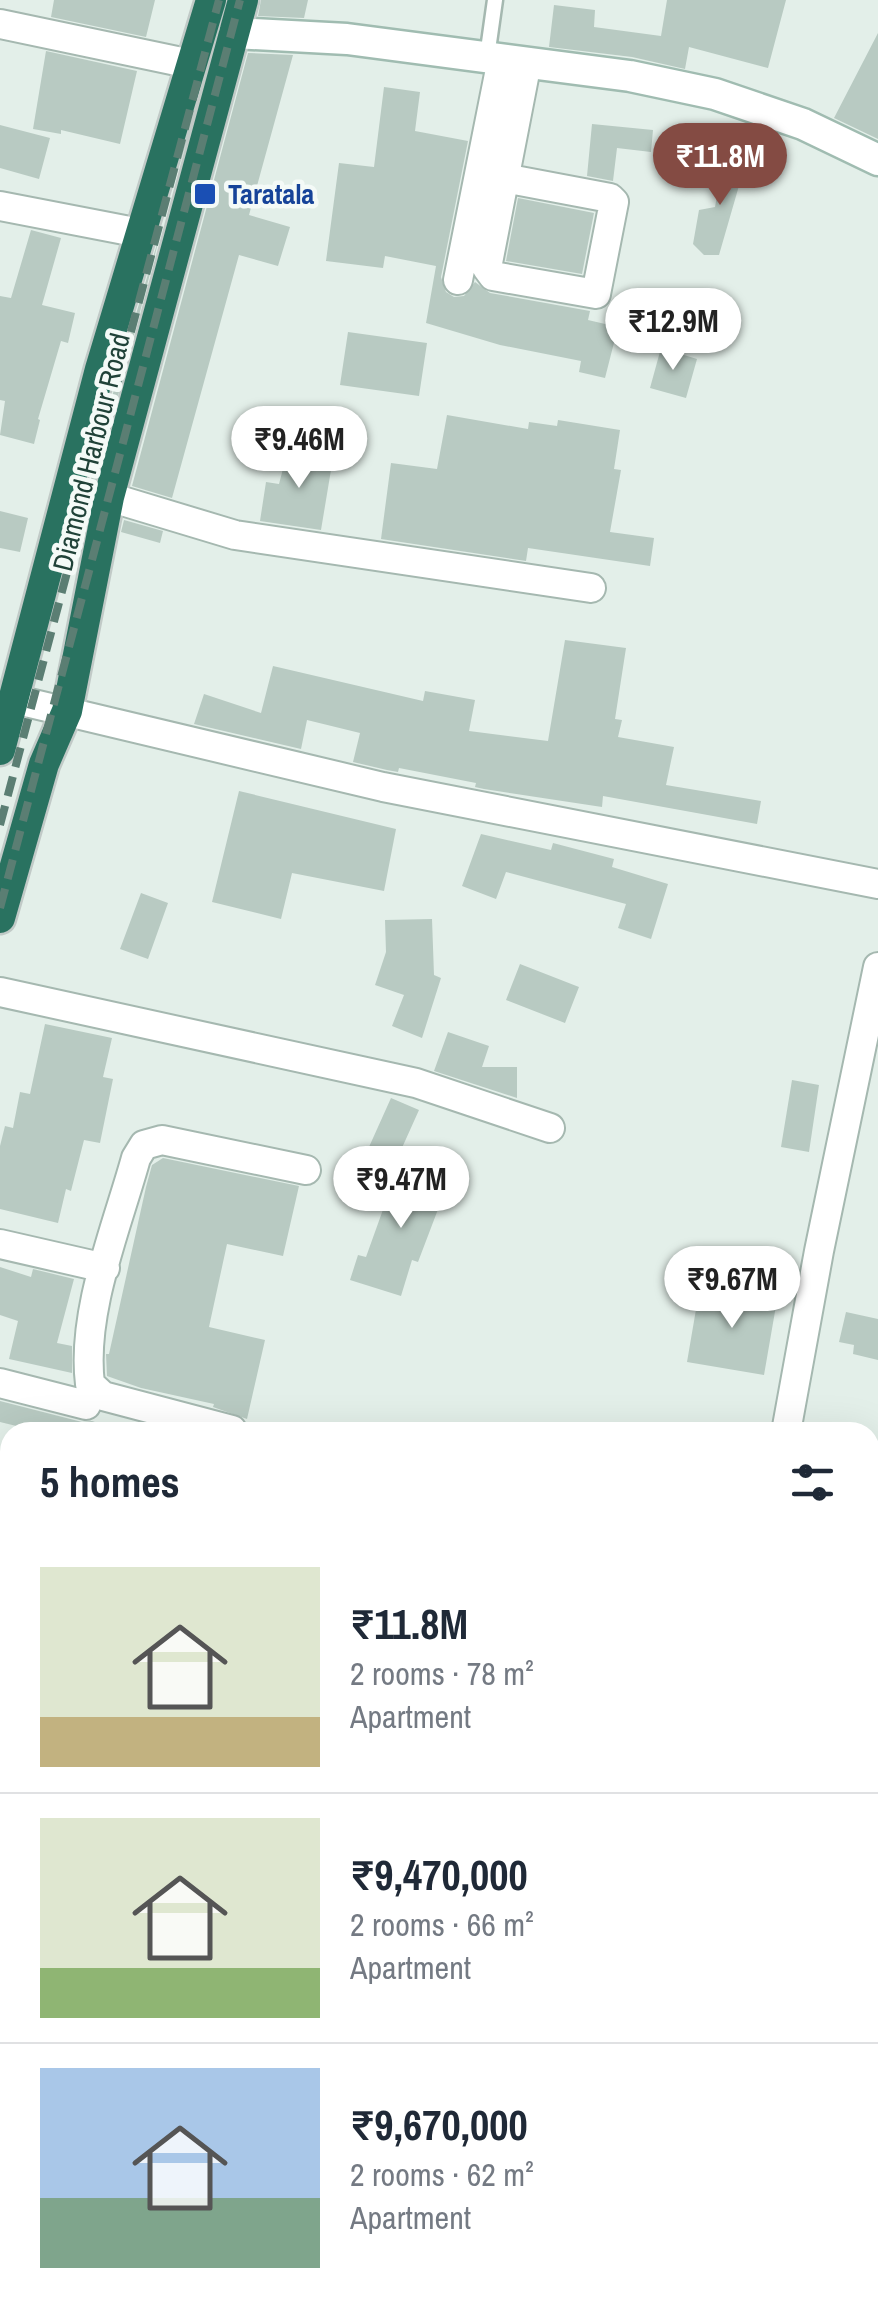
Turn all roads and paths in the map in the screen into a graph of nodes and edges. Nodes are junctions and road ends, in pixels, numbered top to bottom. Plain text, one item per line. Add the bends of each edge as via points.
1 (211, 0) edge
2 (244, 0) edge
3 (495, 0) edge
4 (0, 24) edge
5 (234, 33) junction
6 (506, 59) junction
7 (191, 64) junction
8 (878, 160) edge
9 (504, 178) junction
10 (0, 206) edge
11 (140, 233) junction
12 (458, 280) dead end
13 (109, 497) junction
14 (591, 588) dead end
15 (10, 682) edge
16 (67, 711) junction
17 (0, 750) edge
18 (878, 884) edge
19 (0, 918) edge
20 (878, 967) edge
21 (0, 992) edge
22 (550, 1128) dead end
23 (306, 1170) dead end
24 (0, 1244) edge
25 (105, 1268) junction
26 (0, 1383) edge
27 (86, 1405) dead end
28 (202, 1422) edge
29 (788, 1422) edge

1 - 7 highway, Diamond Harbour Road
2 - 5 highway, Diamond Harbour Road
3 - 6 lane
4 - 7 street
5 - 6 street
5 - 13 highway, Diamond Harbour Road
6 - 8 street via 715,94
6 - 9 street
6 - 12 street
7 - 11 highway, Diamond Harbour Road
9 - 9 street via 489,273 596,294 614,202
10 - 11 street
11 - 15 highway, Diamond Harbour Road
13 - 14 street via 235,536
13 - 16 highway, Diamond Harbour Road
15 - 16 street
15 - 17 highway, Diamond Harbour Road
16 - 18 street via 383,788
16 - 19 highway, Diamond Harbour Road via 44,764
20 - 29 street
21 - 22 street via 416,1083
23 - 25 street via 162,1140 144,1145
24 - 25 street
25 - 28 street via 89,1336 90,1384 103,1396
26 - 27 street

